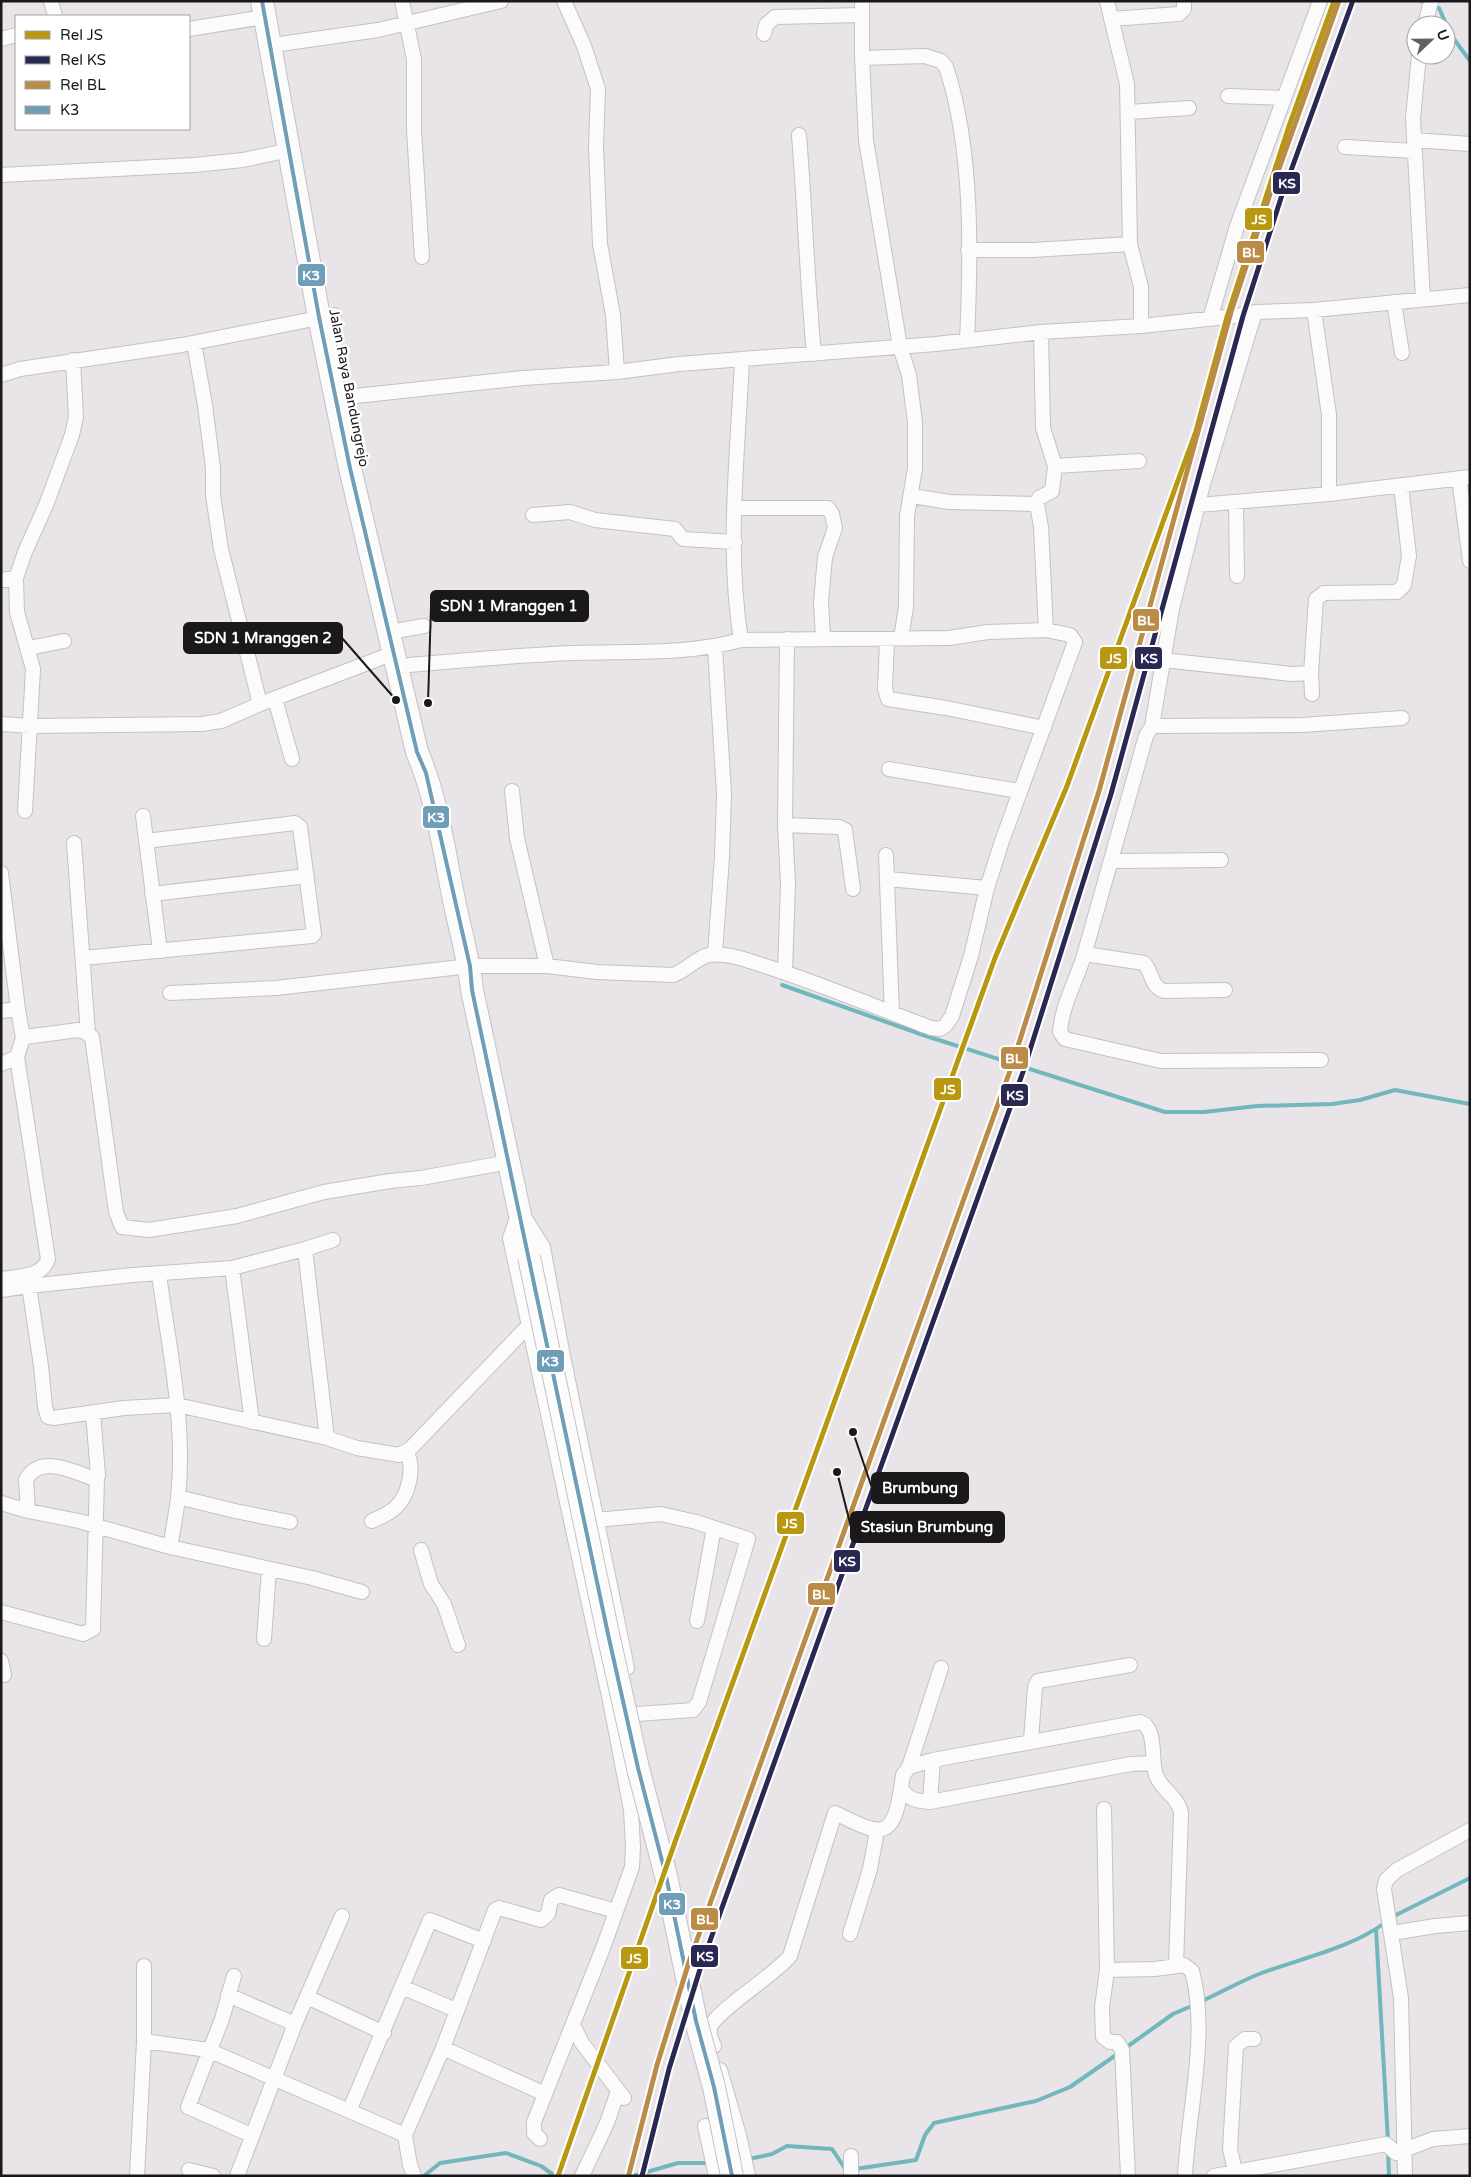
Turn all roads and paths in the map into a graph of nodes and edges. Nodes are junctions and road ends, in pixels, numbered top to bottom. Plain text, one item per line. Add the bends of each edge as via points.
1 (51, 1) edge
2 (402, 1) edge
3 (501, 1) edge
4 (564, 1) edge
5 (1107, 1) edge
6 (1184, 1) edge
7 (1320, 1) edge
8 (266, 6) edge
9 (862, 8) edge
10 (55, 15) edge
11 (1112, 19) junction
12 (406, 24) junction
13 (190, 29) edge
14 (764, 34) dead end
15 (15, 35) edge
16 (1, 39) edge
17 (280, 44) junction
18 (862, 58) junction
19 (1418, 65) edge
20 (1228, 96) dead end
21 (1284, 98) junction
22 (1189, 108) dead end
23 (1129, 112) junction
24 (799, 135) dead end
25 (1470, 144) edge
26 (1414, 145) junction
27 (1345, 147) dead end
28 (290, 150) junction
29 (1, 175) edge
30 (1130, 244) junction
31 (968, 250) junction
32 (422, 257) dead end
33 (1470, 295) edge
34 (1423, 300) junction
35 (1394, 302) junction
36 (1314, 310) junction
37 (1255, 312) junction
38 (326, 316) junction
39 (1210, 319) junction
40 (1142, 326) junction
41 (1041, 332) junction
42 (967, 340) junction
43 (194, 343) junction
44 (900, 347) junction
45 (814, 354) junction
46 (1402, 354) dead end
47 (74, 360) junction
48 (742, 360) junction
49 (617, 372) junction
50 (1, 376) edge
51 (343, 397) junction
52 (1138, 461) dead end
53 (1055, 466) junction
54 (1465, 477) edge
55 (1401, 485) junction
56 (1329, 494) junction
57 (912, 496) junction
58 (1236, 502) junction
59 (1036, 504) junction
60 (1198, 505) junction
61 (734, 508) junction
62 (533, 515) dead end
63 (735, 542) junction
64 (1470, 561) edge
65 (1237, 576) dead end
66 (16, 578) junction
67 (1, 580) edge
68 (395, 624) junction
69 (424, 626) dead end
70 (1046, 630) junction
71 (823, 638) junction
72 (901, 638) junction
73 (786, 639) junction
74 (886, 639) junction
75 (741, 640) junction
76 (64, 641) dead end
77 (28, 648) junction
78 (715, 648) junction
79 (402, 659) junction
80 (1163, 660) junction
81 (1311, 673) junction
82 (1312, 694) dead end
83 (275, 698) junction
84 (260, 704) junction
85 (1402, 718) dead end
86 (1, 724) edge
87 (30, 726) junction
88 (1152, 726) junction
89 (1044, 728) junction
90 (292, 759) dead end
91 (889, 769) dead end
92 (512, 791) dead end
93 (1019, 792) junction
94 (25, 811) dead end
95 (143, 816) dead end
96 (785, 825) junction
97 (146, 841) junction
98 (74, 842) dead end
99 (886, 855) dead end
100 (1221, 860) dead end
101 (1112, 861) junction
102 (1, 873) edge
103 (307, 876) junction
104 (888, 879) junction
105 (987, 888) junction
106 (853, 889) dead end
107 (152, 894) junction
108 (160, 951) junction
109 (715, 954) junction
110 (1085, 954) junction
111 (83, 958) junction
112 (470, 966) junction
113 (547, 966) junction
114 (785, 972) junction
115 (1225, 990) dead end
116 (170, 992) dead end
117 (18, 1009) junction
118 (1, 1011) edge
119 (892, 1013) junction
120 (88, 1034) junction
121 (23, 1038) junction
122 (17, 1057) junction
123 (1321, 1060) dead end
124 (1, 1064) edge
125 (509, 1162) junction
126 (520, 1210) junction
127 (333, 1240) dead end
128 (305, 1250) junction
129 (232, 1268) junction
130 (159, 1275) junction
131 (1, 1279) edge
132 (29, 1286) junction
133 (1, 1290) edge
134 (529, 1325) junction
135 (177, 1405) junction
136 (93, 1413) junction
137 (252, 1422) junction
138 (327, 1438) junction
139 (406, 1452) junction
140 (97, 1477) junction
141 (178, 1497) junction
142 (1, 1503) edge
143 (28, 1511) junction
144 (596, 1520) junction
145 (372, 1521) dead end
146 (290, 1522) dead end
147 (96, 1525) junction
148 (714, 1528) junction
149 (170, 1547) junction
150 (421, 1550) dead end
151 (269, 1569) junction
152 (362, 1592) dead end
153 (1, 1612) edge
154 (697, 1621) dead end
155 (264, 1639) dead end
156 (458, 1645) dead end
157 (1, 1661) edge
158 (1130, 1665) dead end
159 (941, 1668) dead end
160 (4, 1675) dead end
161 (637, 1714) junction
162 (1031, 1740) junction
163 (934, 1760) junction
164 (1153, 1763) junction
165 (909, 1767) junction
166 (901, 1788) junction
167 (930, 1802) junction
168 (1104, 1809) dead end
169 (631, 1810) junction
170 (1470, 1830) edge
171 (877, 1831) junction
172 (616, 1911) junction
173 (342, 1916) dead end
174 (1470, 1923) edge
175 (1392, 1931) junction
176 (850, 1934) dead end
177 (484, 1942) junction
178 (144, 1966) dead end
179 (1176, 1966) junction
180 (1106, 1970) junction
181 (234, 1976) dead end
182 (402, 1986) junction
183 (228, 1995) junction
184 (307, 1997) junction
185 (456, 2010) junction
186 (295, 2024) junction
187 (573, 2025) junction
188 (384, 2033) junction
189 (1254, 2038) dead end
190 (144, 2041) junction
191 (443, 2048) junction
192 (208, 2050) junction
193 (274, 2080) junction
194 (545, 2094) junction
195 (350, 2109) junction
196 (251, 2135) junction
197 (406, 2135) junction
198 (740, 2135) junction
199 (1470, 2136) edge
200 (540, 2139) dead end
201 (1395, 2150) junction
202 (190, 2170) dead end
203 (412, 2170) edge
204 (1235, 2172) junction
205 (582, 2174) edge
206 (137, 2176) edge
207 (213, 2176) edge
208 (236, 2176) edge
209 (716, 2176) edge
210 (732, 2176) edge
211 (748, 2176) edge
212 (1128, 2176) edge
213 (1185, 2176) edge
214 (1214, 2176) edge
215 (1405, 2176) edge

1 - 10 street
2 - 12 street
3 - 12 street
4 - 49 street via 598,88 596,147 600,244 613,315
5 - 11 street
6 - 11 street via 1184,9 1179,14
7 - 21 street
8 - 13 street
8 - 17 main road, Jalan Raya Bandungrejo
8 - 28 main road, Jalan Raya Bandungrejo
9 - 14 street via 775,17 766,25
9 - 18 street
11 - 23 street via 1127,84
12 - 17 street via 348,36
12 - 32 street via 414,59 414,130
15 - 16 street
17 - 38 main road, Jalan Raya Bandungrejo
18 - 31 street via 925,56 941,61 946,67 964,151
18 - 44 street via 866,140
19 - 26 street
20 - 21 street
21 - 39 street via 1237,226
22 - 23 street
23 - 30 street
24 - 45 street
25 - 26 street
26 - 27 street
26 - 34 street
28 - 29 street via 243,160 194,165
28 - 38 main road, Jalan Raya Bandungrejo
30 - 31 street
30 - 40 street via 1141,287
31 - 42 street
33 - 34 street
34 - 35 street
35 - 36 street
35 - 46 street
36 - 37 street
36 - 56 street via 1330,422
37 - 39 street
37 - 60 street via 1213,444
38 - 43 street
38 - 51 main road, Jalan Raya Bandungrejo
39 - 40 street
40 - 41 street
41 - 42 street
41 - 53 street via 1043,428
42 - 44 street
43 - 47 street
43 - 84 street via 206,405 213,468 212,495 221,549
44 - 45 street
44 - 57 street via 909,374 915,422
45 - 48 street
47 - 50 street via 20,369
47 - 66 street via 76,417 72,435
48 - 49 street
48 - 61 street
49 - 51 street via 523,378
51 - 68 main road, Jalan Raya Bandungrejo via 350,468
52 - 53 street
53 - 59 street via 1052,491
54 - 55 street
54 - 64 street
55 - 56 street
55 - 81 street via 1409,556 1404,585 1397,592 1324,593 1318,596
56 - 58 street
57 - 59 street via 949,502
57 - 72 street via 907,516 906,607
58 - 60 street
58 - 65 street
59 - 70 street via 1041,527
60 - 80 street
61 - 63 street
61 - 71 street via 828,508 836,528 825,557
62 - 63 street via 570,512 602,521 675,529 683,539
63 - 75 street via 735,600
66 - 67 street
66 - 77 street via 17,612
68 - 69 street
68 - 79 main road, Jalan Raya Bandungrejo
70 - 72 street via 988,632 949,638
70 - 89 street via 1070,635 1075,642
71 - 73 street
71 - 74 street
72 - 74 street
73 - 75 street
73 - 96 street
74 - 89 street via 888,700
75 - 78 street
76 - 77 street
77 - 87 street via 33,669
78 - 79 street
78 - 109 street via 724,794
79 - 83 street
79 - 112 main road, Jalan Raya Bandungrejo via 417,752 426,774
80 - 81 street via 1292,674
80 - 88 street
81 - 82 street
83 - 84 street
83 - 90 street
84 - 87 street via 221,721 202,724
85 - 88 street via 1302,725
86 - 87 street
87 - 94 street
88 - 101 street via 1146,736
89 - 93 street
91 - 93 street
92 - 113 street via 517,838
93 - 105 street
95 - 97 street
96 - 106 street via 845,830
96 - 114 street via 788,884
97 - 103 street via 295,823 300,827
97 - 107 street
98 - 111 street
99 - 104 street
100 - 101 street
101 - 110 street
102 - 117 street
103 - 107 street
103 - 108 street via 312,936
104 - 105 street
104 - 119 street
105 - 119 street via 971,956 952,1016 945,1026 930,1028
107 - 108 street
108 - 111 street
109 - 113 street via 707,955 673,975
109 - 114 street
110 - 115 street via 1144,963 1149,968 1153,983 1164,991
110 - 123 street via 1064,1012 1060,1032 1065,1039 1161,1061
111 - 120 street
112 - 113 street
112 - 116 street via 276,988
112 - 125 main road, Jalan Raya Bandungrejo via 472,990
114 - 119 street
117 - 118 street
117 - 121 street
120 - 121 street via 78,1030
120 - 125 street via 94,1042 116,1212 122,1227 149,1230 237,1216 324,1192
121 - 122 street
122 - 124 street
122 - 131 street via 48,1259 46,1268 37,1273
125 - 126 main road, Jalan Raya Bandungrejo
126 - 134 street via 510,1238
126 - 144 street via 543,1247
126 - 210 main road, Jalan Raya Bandungrejo, bridge via 608,1634 666,1876
127 - 128 street
128 - 129 street
128 - 138 street
129 - 130 street
129 - 137 street
130 - 132 street
130 - 135 street
132 - 133 street
132 - 136 street via 48,1417
134 - 139 street
134 - 169 street
135 - 136 street
135 - 137 street
135 - 141 street
136 - 140 street
137 - 138 street
138 - 139 street via 398,1455
139 - 145 street via 410,1470 402,1498 390,1512
140 - 143 street via 63,1467 35,1469 26,1480
140 - 147 street
141 - 146 street
141 - 149 street
142 - 143 street
143 - 147 street
144 - 148 street via 661,1514
144 - 161 street
147 - 149 street
147 - 153 street via 94,1626 90,1631 83,1634
148 - 154 street
148 - 161 street via 748,1539 703,1694 693,1710
149 - 151 street
150 - 156 street via 431,1584 444,1604
151 - 152 street
151 - 155 street
157 - 160 street
158 - 162 street via 1038,1681
159 - 165 street
161 - 169 street via 648,1767
162 - 163 street
162 - 164 street via 1140,1722 1150,1731
163 - 165 street
163 - 167 street
164 - 167 street via 1131,1764
164 - 179 street via 1156,1776 1177,1800 1181,1813
165 - 166 street via 903,1775
166 - 167 street via 912,1800
166 - 171 street via 893,1819 888,1827
168 - 180 street
169 - 172 street via 632,1867
170 - 175 street via 1388,1876 1384,1890
171 - 176 street via 870,1869
171 - 198 street via 835,1813 790,1956 711,2024 709,2031
172 - 177 street via 559,1895 551,1900 548,1914 541,1920 497,1909
172 - 187 street
173 - 184 street
174 - 175 street
175 - 201 street via 1401,1998
177 - 182 street via 430,1920
177 - 185 street
178 - 190 street
179 - 180 street via 1155,1970
179 - 213 street via 1186,1965 1192,1971 1197,2003 1196,2078
180 - 212 street via 1103,2038 1117,2042 1122,2055
181 - 183 street
182 - 185 street
182 - 188 street
183 - 186 street
183 - 192 street via 222,2020
184 - 186 street
184 - 188 street
185 - 191 street
186 - 193 street
187 - 194 street
187 - 205 street via 582,2043 621,2094
188 - 195 street
189 - 204 street via 1245,2038 1236,2046 1230,2148
190 - 192 street
190 - 206 street
191 - 194 street
191 - 197 street
192 - 193 street
192 - 196 street via 188,2107
193 - 195 street
193 - 196 street
194 - 200 street via 533,2127
195 - 197 street
196 - 208 street
197 - 203 street
198 - 209 street via 705,2126
198 - 211 street
199 - 201 street via 1433,2138
201 - 204 street
201 - 215 street
202 - 207 street
204 - 214 street

